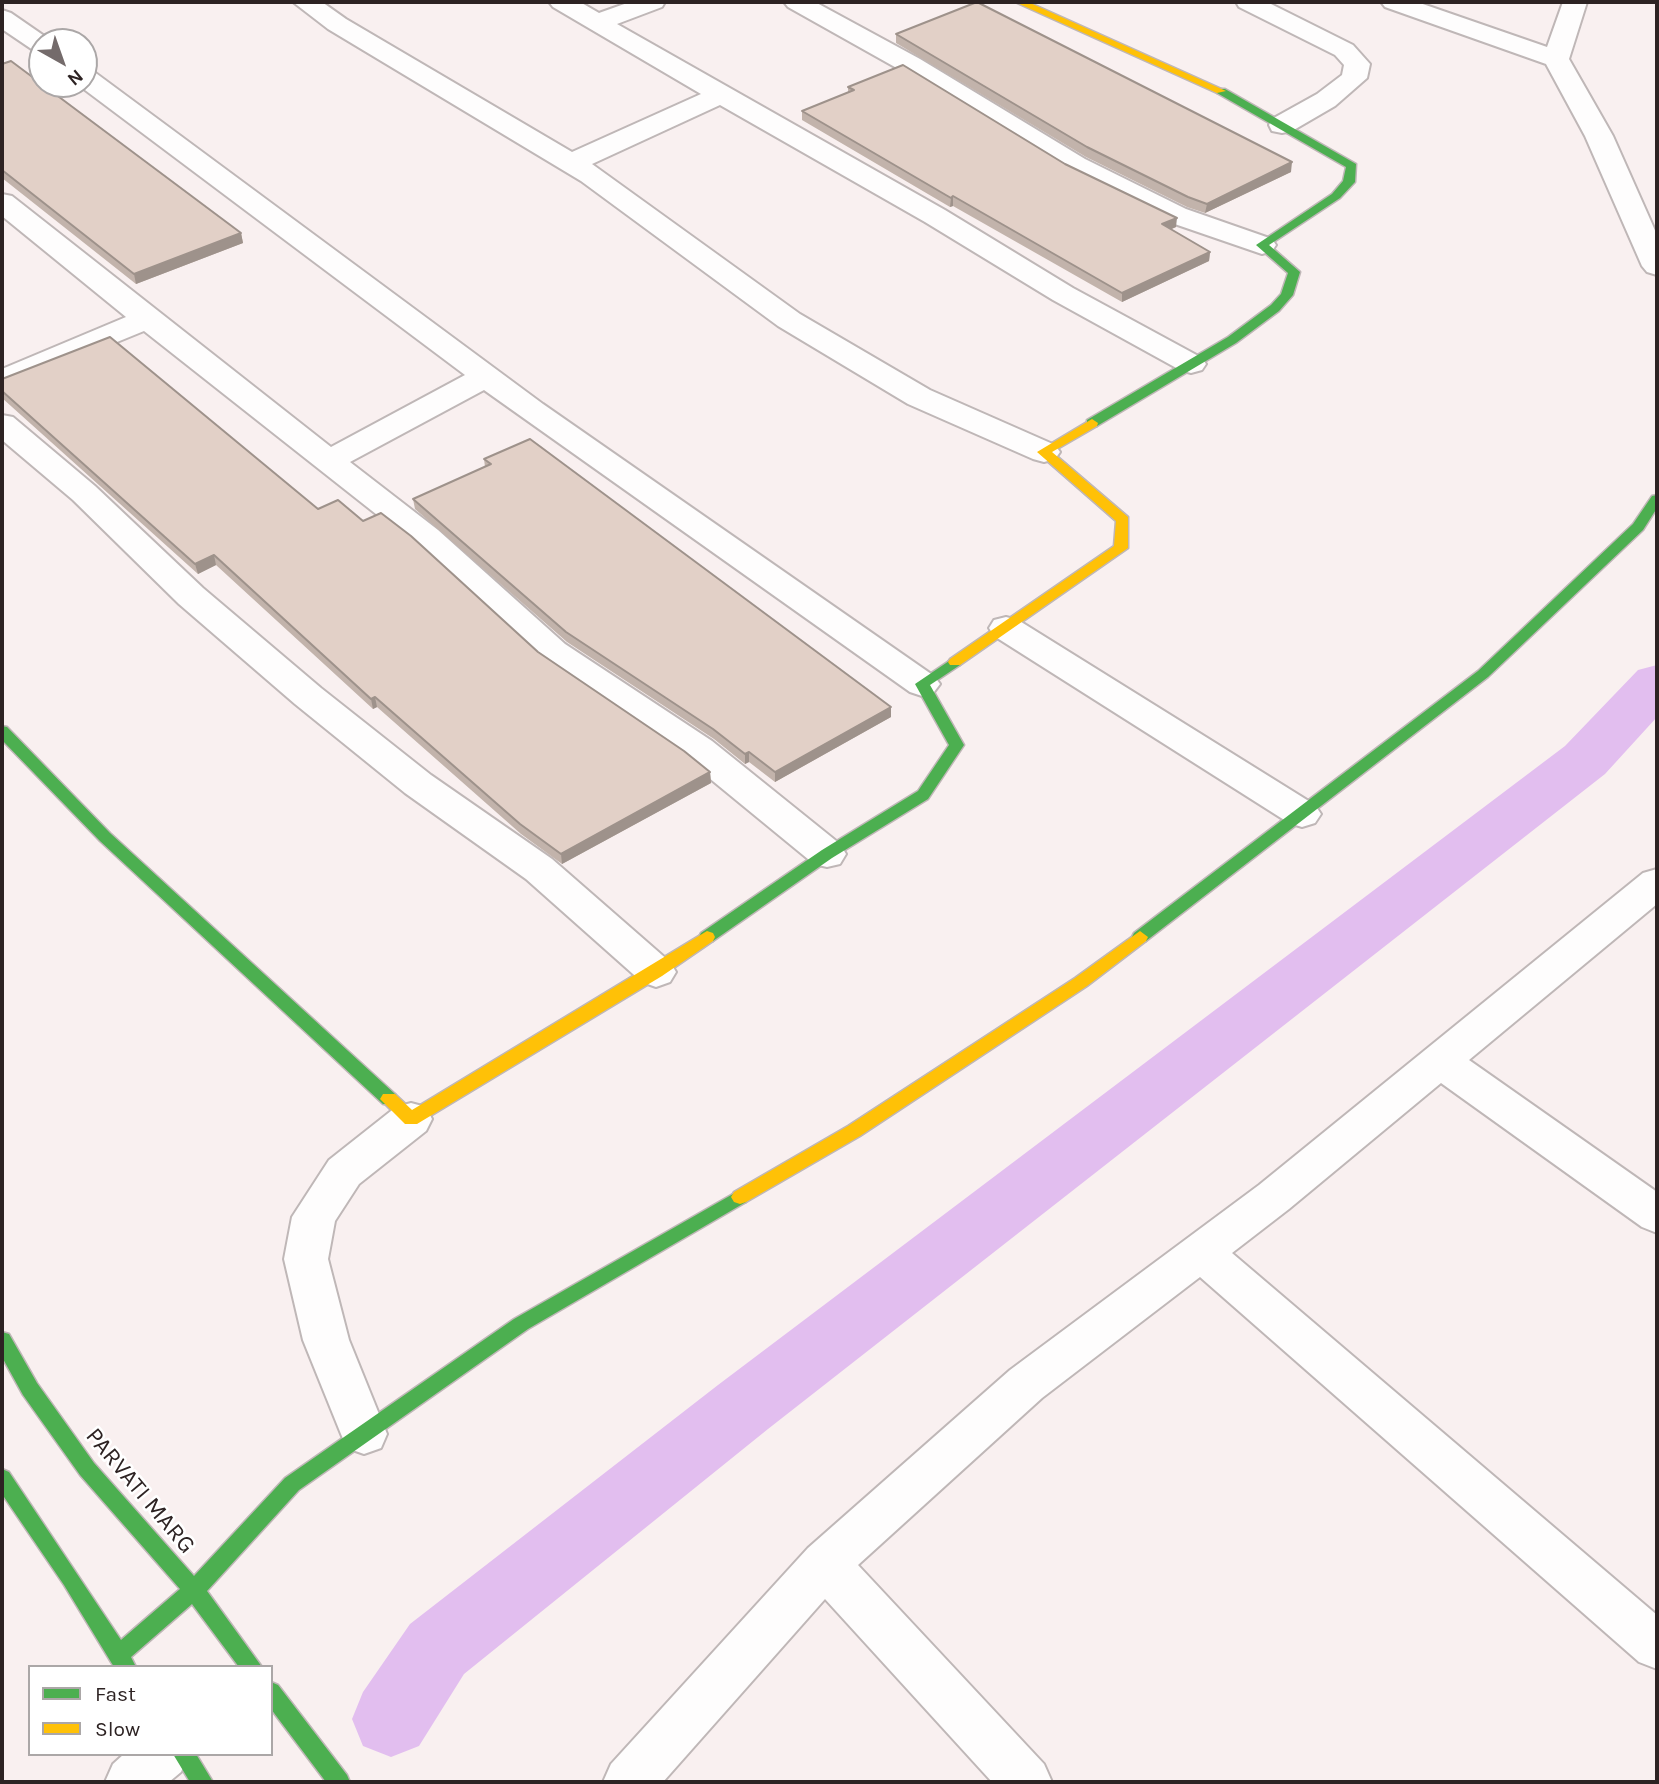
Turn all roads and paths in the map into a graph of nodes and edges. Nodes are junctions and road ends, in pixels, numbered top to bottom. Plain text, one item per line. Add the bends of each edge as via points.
1 (306, 2) edge
2 (562, 2) edge
3 (653, 2) edge
4 (797, 2) edge
5 (1020, 2) edge
6 (1248, 2) edge
7 (1394, 2) edge
8 (1575, 2) edge
9 (2, 18) edge
10 (598, 22) junction
11 (28, 36) edge
12 (1556, 59) junction
13 (98, 88) edge
14 (721, 94) junction
15 (1282, 125) junction
16 (571, 163) junction
17 (2, 202) edge
18 (1262, 245) junction
19 (1657, 266) edge
20 (148, 319) junction
21 (1191, 364) junction
22 (485, 377) junction
23 (2, 380) edge
24 (2, 424) edge
25 (1044, 452) junction
26 (330, 460) junction
27 (1657, 499) edge
28 (1006, 628) junction
29 (922, 684) junction
30 (2, 731) edge
31 (1302, 814) junction
32 (827, 853) junction
33 (1657, 883) edge
34 (656, 972) junction
35 (1441, 1061) junction
36 (411, 1119) junction
37 (1657, 1214) edge
38 (1202, 1252) junction
39 (2, 1340) edge
40 (363, 1434) junction
41 (2, 1478) edge
42 (825, 1564) junction
43 (194, 1590) junction
44 (1657, 1646) edge
45 (122, 1661) edge
46 (251, 1665) edge
47 (273, 1695) edge
48 (161, 1756) edge
49 (184, 1756) edge
50 (131, 1782) edge
51 (202, 1782) edge
52 (339, 1782) edge
53 (629, 1782) edge
54 (1026, 1782) edge

1 - 16 street
2 - 10 street
3 - 10 street
4 - 18 street via 1075,165 1176,215
5 - 15 street via 1232,96
6 - 15 street via 1344,50 1357,64 1354,78
7 - 12 street
8 - 12 street
9 - 11 street
10 - 14 street
12 - 19 street via 1599,136
13 - 22 street
14 - 16 street
14 - 21 street
15 - 18 street via 1352,166 1349,182 1336,196
16 - 25 street via 789,320 919,397
17 - 20 street
18 - 21 street via 1294,272 1287,295 1232,340
20 - 23 street
20 - 26 street
21 - 25 street
22 - 26 street
22 - 29 street
24 - 34 street via 308,696 418,784 539,869
25 - 28 street via 1123,520 1121,548
26 - 32 street via 426,537 553,652 699,750
27 - 31 street via 1638,527 1483,674
28 - 29 street
28 - 31 street
29 - 32 street via 957,745 923,795
30 - 36 street via 105,837
31 - 40 street via 1070,989 853,1131 522,1324
32 - 34 street
33 - 35 street
34 - 36 street
35 - 37 street
35 - 38 street
36 - 40 street via 344,1171 314,1217 306,1259 326,1340
38 - 42 street via 1026,1384
38 - 44 street
39 - 43 street, PARVATI MARG via 30,1389 87,1469
40 - 43 street via 292,1484
41 - 45 street
42 - 53 street
42 - 54 street
43 - 45 street
43 - 46 street, PARVATI MARG
47 - 52 street
48 - 50 street
49 - 51 street

